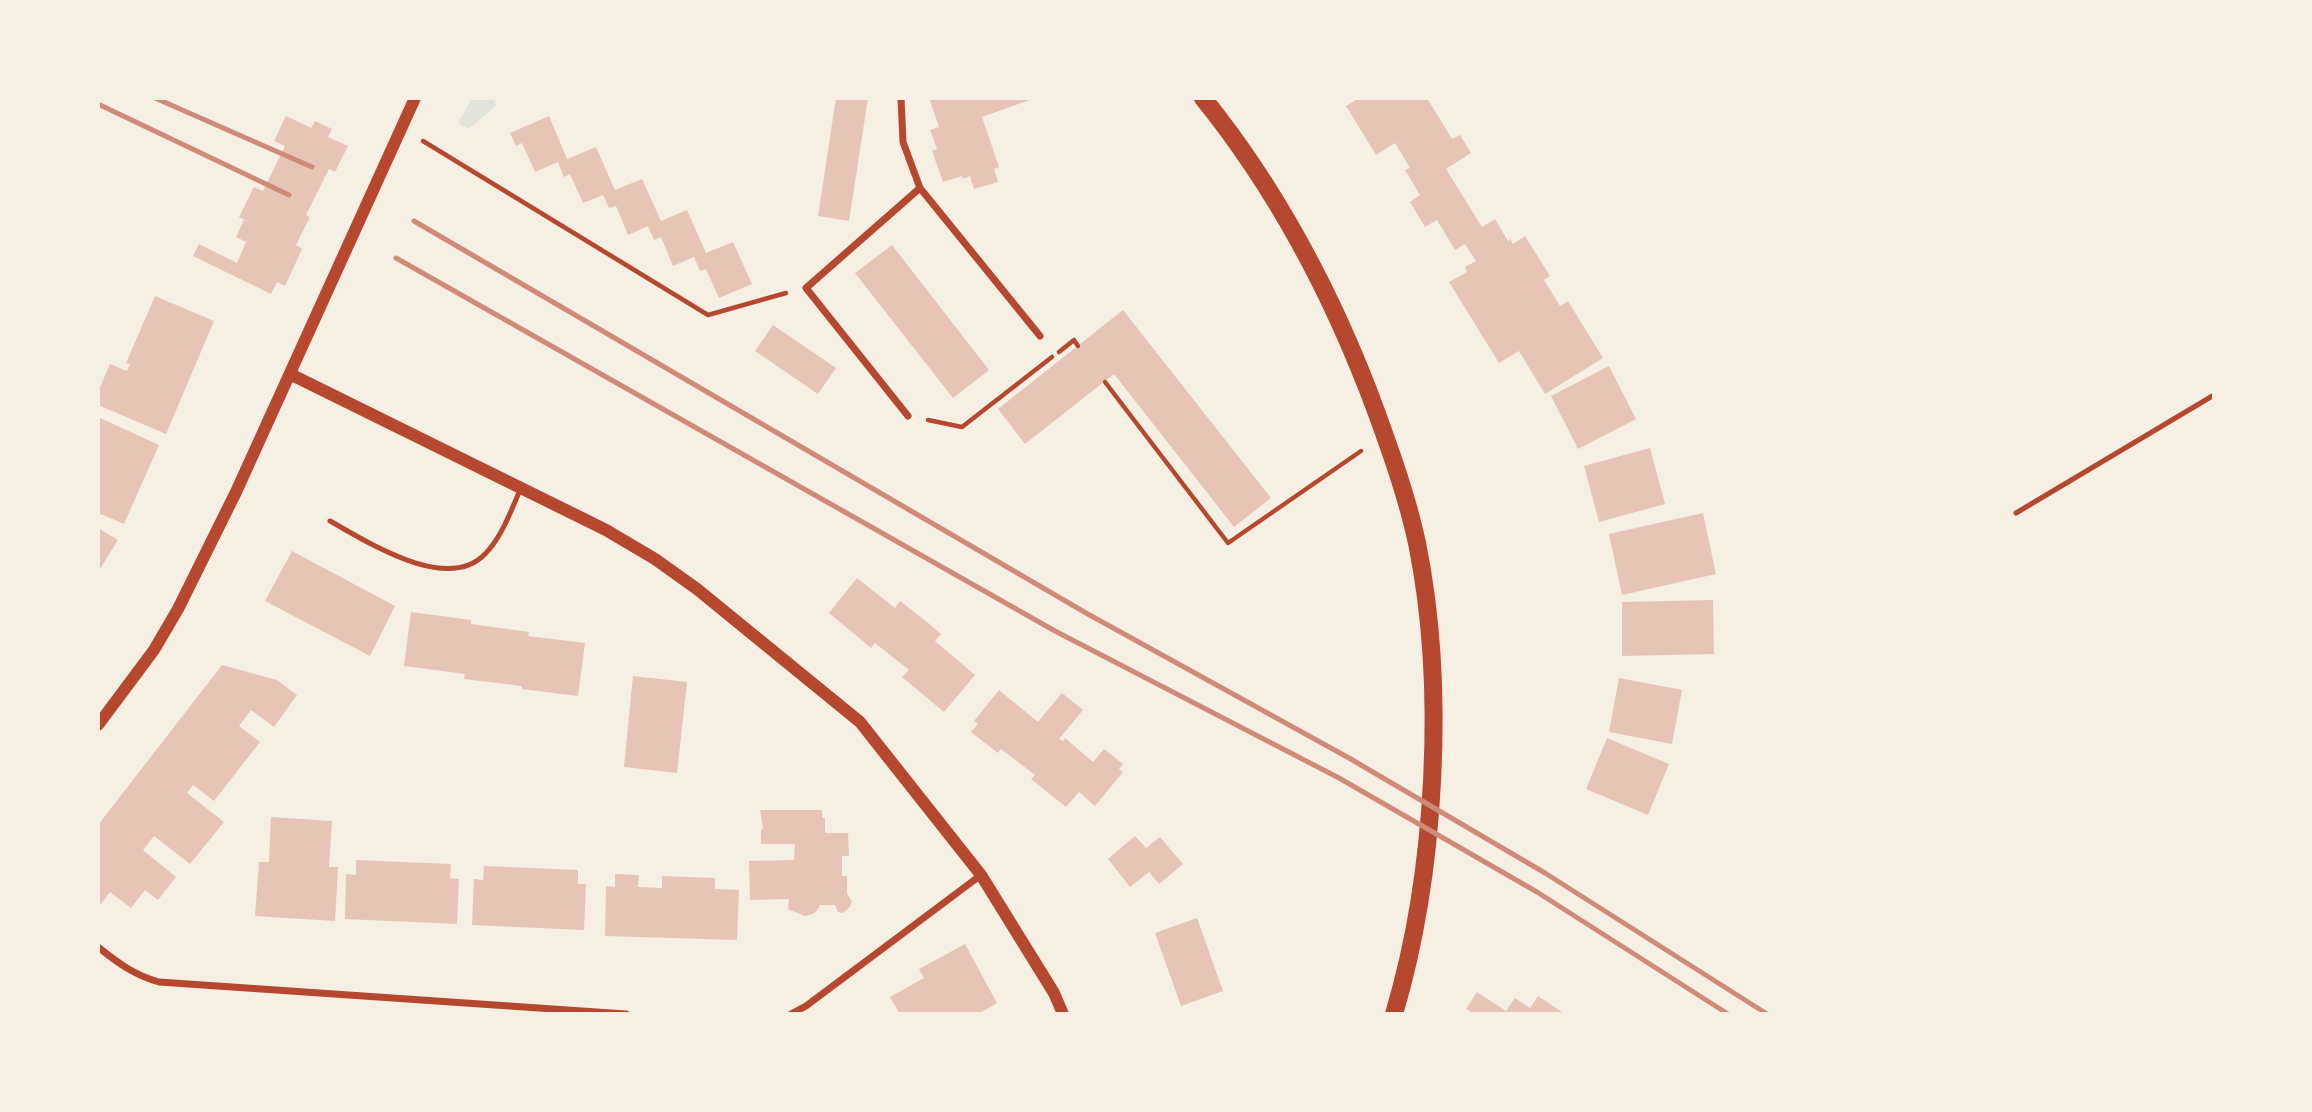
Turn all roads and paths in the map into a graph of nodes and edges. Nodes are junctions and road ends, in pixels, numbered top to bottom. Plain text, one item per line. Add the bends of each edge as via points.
1 (415, 98) edge
2 (901, 98) edge
3 (1203, 98) edge
4 (401, 127) junction
5 (920, 188) junction
6 (806, 288) junction
7 (1040, 336) dead end
8 (1079, 346) dead end
9 (290, 374) junction
10 (1105, 382) dead end
11 (2214, 395) edge
12 (908, 416) joint
13 (1385, 434) junction
14 (521, 488) junction
15 (2016, 513) dead end
16 (330, 521) dead end
17 (98, 726) edge
18 (981, 875) junction
19 (98, 947) edge
20 (626, 1014) edge
21 (792, 1014) edge
22 (1063, 1014) edge
23 (1394, 1014) edge

1 - 4 street
2 - 5 street via 902,142
3 - 13 main road via 1258,173 1317,275
4 - 6 path via 708,315
4 - 9 street
5 - 6 street
5 - 7 street
6 - 12 street
8 - 12 path via 1074,340 962,426
9 - 14 street
9 - 17 street via 178,609
10 - 13 path via 1228,543
11 - 15 lane
13 - 23 main road via 1417,543 1431,646 1433,706 1426,847
14 - 16 lane via 484,555 456,569 399,557
14 - 18 street via 655,559 860,722
18 - 21 street
18 - 22 street
19 - 20 street via 124,968 159,982

